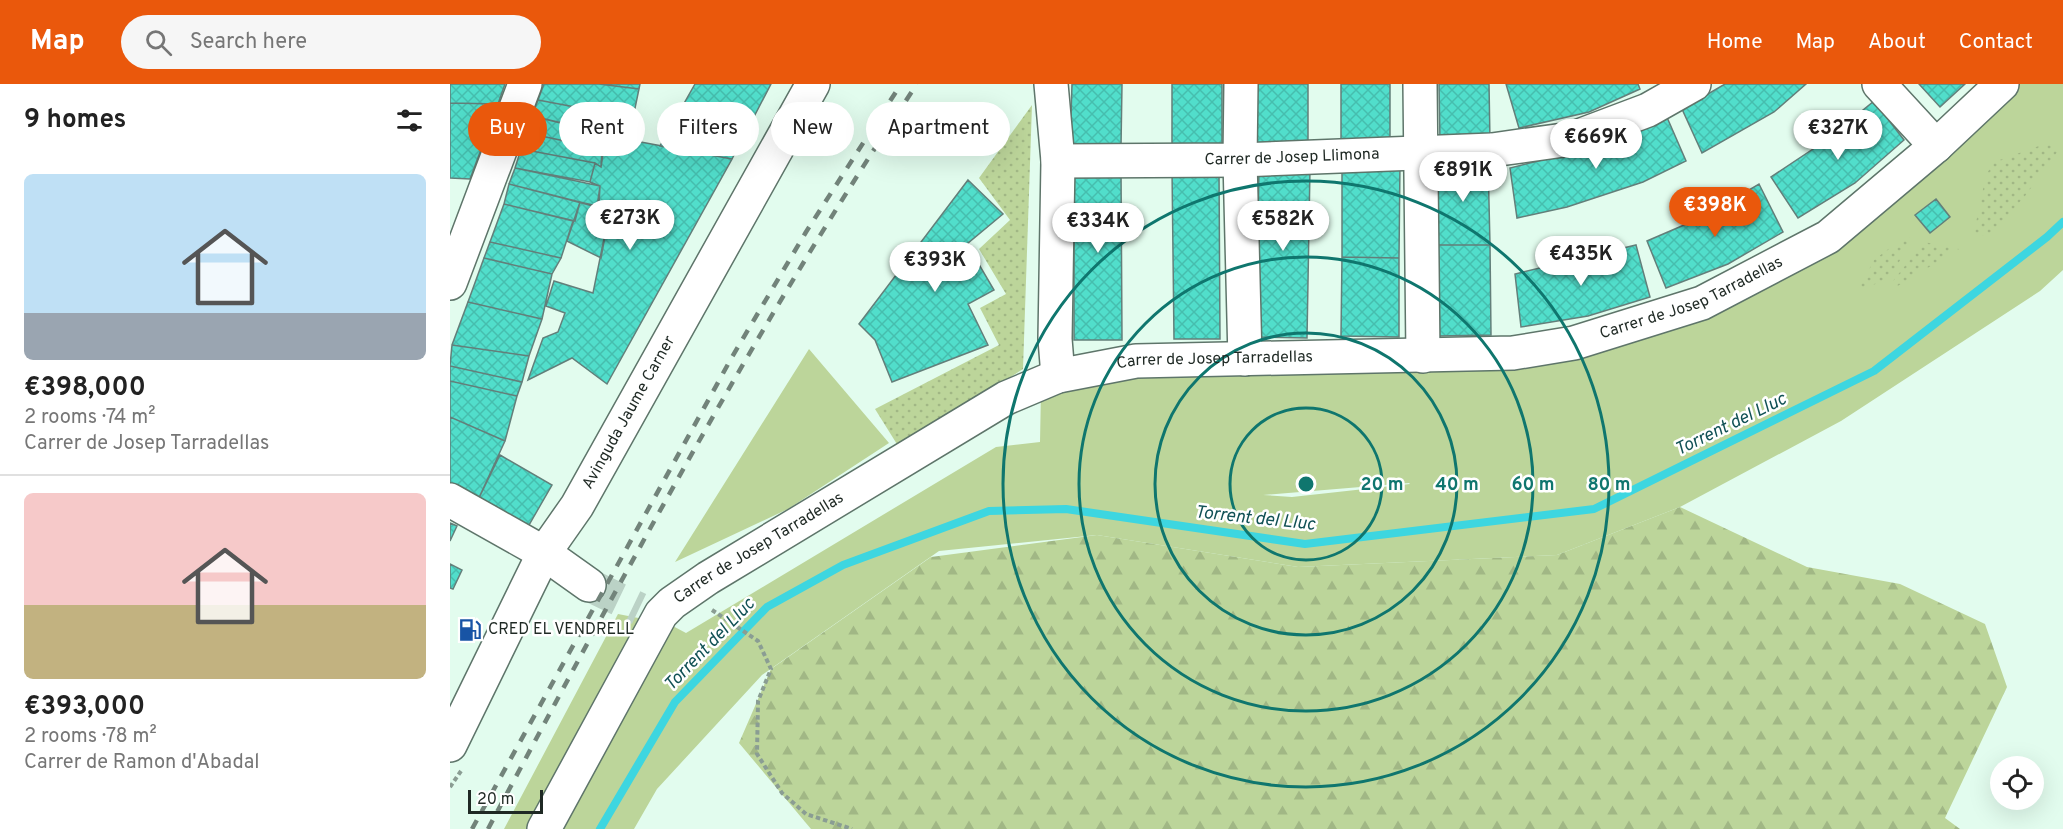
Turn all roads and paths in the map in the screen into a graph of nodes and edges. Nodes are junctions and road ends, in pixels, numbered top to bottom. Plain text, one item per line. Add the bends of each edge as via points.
1 (525, 84) edge
2 (813, 84) edge
3 (1051, 84) edge
4 (1241, 84) edge
5 (1420, 84) edge
6 (1694, 84) edge
7 (1879, 84) edge
8 (2002, 84) edge
9 (1936, 146) junction
10 (1420, 154) junction
11 (1240, 160) junction
12 (1058, 161) junction
13 (450, 283) edge
14 (1423, 356) junction
15 (1245, 359) junction
16 (1058, 376) junction
17 (450, 500) edge
18 (544, 553) junction
19 (589, 585) tunnel mouth
20 (728, 622) dead end
21 (450, 745) edge
22 (544, 829) edge
23 (852, 829) edge

1 - 13 street
2 - 18 street, Avinguda Jaume Carner via 577,506
3 - 12 street
4 - 11 street
5 - 10 street
6 - 10 street, Carrer de Josep Llimona via 1648,110 1571,138 1492,150
7 - 9 street
8 - 9 street, Carrer de Josep Tarradellas
9 - 14 street, Carrer de Josep Tarradellas via 1828,237 1702,303 1574,343 1513,353
10 - 11 street, Carrer de Josep Llimona
10 - 14 street
11 - 12 street, Carrer de Josep Llimona
11 - 15 street
12 - 16 street
14 - 15 street, Carrer de Josep Tarradellas
15 - 16 street, Carrer de Josep Tarradellas via 1136,361
16 - 22 street, Carrer de Josep Tarradellas via 1006,398 943,434 672,603 650,611
17 - 18 street
18 - 19 street
18 - 21 street, Avinguda Jaume Carner
20 - 23 path via 758,640 771,669 758,701 757,754 782,793 806,814

